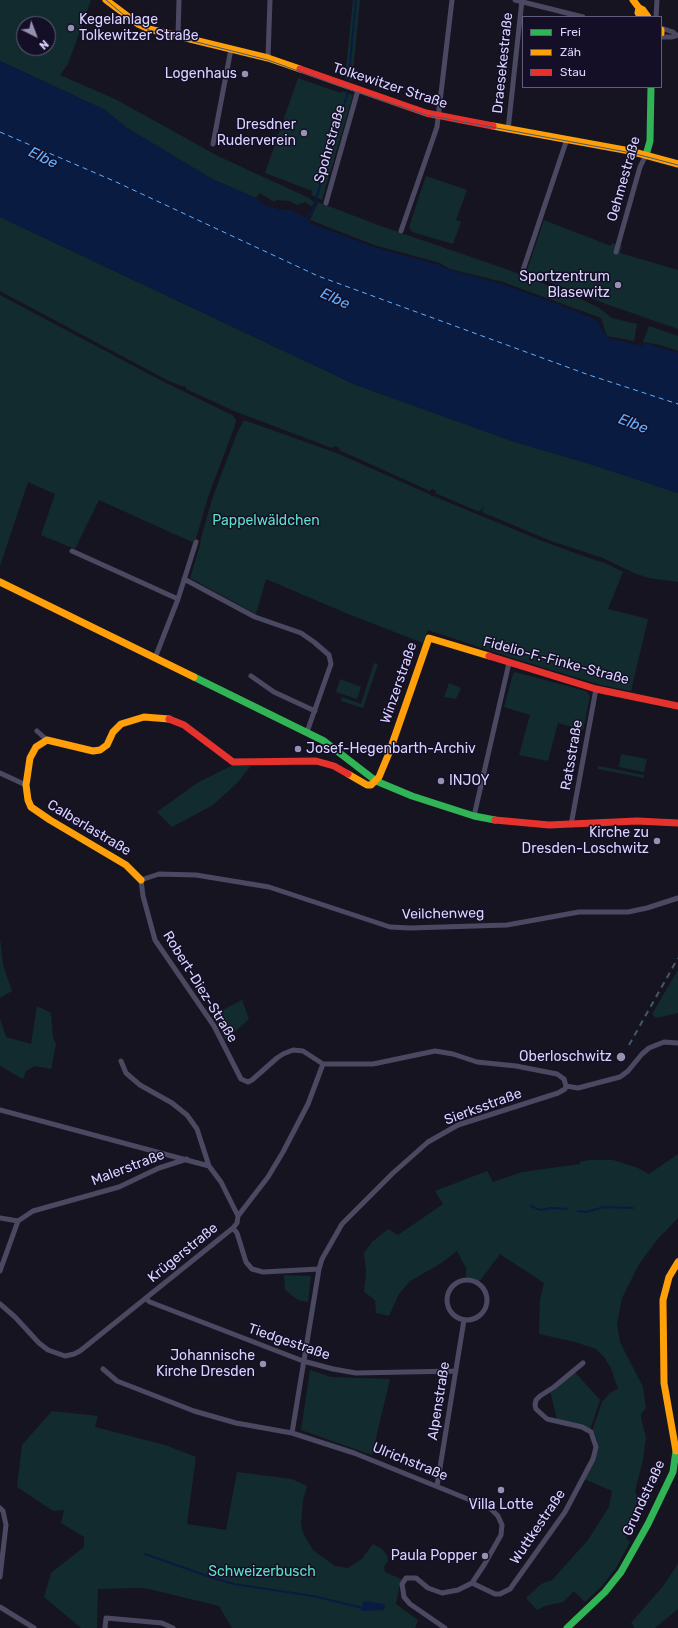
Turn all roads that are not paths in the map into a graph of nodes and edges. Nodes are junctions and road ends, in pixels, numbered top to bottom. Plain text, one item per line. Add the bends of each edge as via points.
1 (106, 0) edge
2 (179, 0) edge
3 (270, 0) edge
4 (452, 0) edge
5 (515, 0) edge
6 (633, 0) edge
7 (657, 0) edge
8 (522, 1) edge
9 (639, 8) junction
10 (579, 16) edge
11 (640, 16) edge
12 (647, 16) edge
13 (656, 16) edge
14 (662, 29) edge
15 (677, 35) edge
16 (178, 36) junction
17 (662, 36) edge
18 (232, 48) junction
19 (268, 58) junction
20 (651, 88) edge
21 (357, 90) junction
22 (438, 116) junction
23 (508, 130) junction
24 (566, 139) junction
25 (213, 144) dead end
26 (646, 155) junction
27 (678, 164) edge
28 (326, 203) dead end
29 (401, 231) dead end
30 (616, 252) dead end
31 (522, 273) dead end
32 (196, 542) dead end
33 (72, 552) dead end
34 (184, 579) junction
35 (0, 582) edge
36 (178, 599) junction
37 (429, 638) joint
38 (155, 658) junction
39 (509, 663) junction
40 (251, 676) dead end
41 (596, 689) junction
42 (678, 706) edge
43 (315, 711) junction
44 (37, 731) dead end
45 (307, 732) junction
46 (46, 740) junction
47 (0, 773) edge
48 (376, 781) junction
49 (26, 785) junction
50 (474, 816) junction
51 (678, 823) edge
52 (571, 825) junction
53 (141, 880) junction
54 (678, 898) edge
55 (678, 1043) edge
56 (122, 1061) dead end
57 (323, 1064) junction
58 (566, 1086) junction
59 (0, 1110) edge
60 (187, 1159) junction
61 (209, 1166) junction
62 (238, 1216) junction
63 (0, 1218) edge
64 (18, 1221) junction
65 (233, 1228) junction
66 (678, 1262) edge
67 (319, 1269) junction
68 (0, 1271) edge
69 (146, 1299) junction
70 (0, 1304) edge
71 (464, 1320) junction
72 (303, 1361) junction
73 (583, 1363) dead end
74 (103, 1369) dead end
75 (456, 1372) junction
76 (292, 1433) junction
77 (437, 1486) junction
78 (0, 1508) edge
79 (0, 1577) edge
80 (472, 1583) junction
81 (0, 1607) edge
82 (170, 1627) edge
83 (34, 1628) edge
84 (105, 1628) edge
85 (445, 1628) edge
86 (567, 1628) edge

1 - 16 main road, Tolkewitzer Straße via 138,24
2 - 16 street
3 - 19 street
4 - 22 street
5 - 8 street
6 - 9 main road
7 - 13 street
8 - 10 street
8 - 23 street, Draesekestraße
9 - 11 main road
9 - 12 main road
14 - 15 street
15 - 17 street
16 - 18 main road, Tolkewitzer Straße
18 - 19 main road, Tolkewitzer Straße
18 - 25 street
19 - 21 main road, Tolkewitzer Straße
20 - 26 main road, Oehmestraße via 650,141
21 - 22 main road, Tolkewitzer Straße
21 - 28 street, Spohrstraße
22 - 23 main road, Tolkewitzer Straße
22 - 29 street via 437,127
23 - 24 main road, Tolkewitzer Straße
24 - 26 main road, Tolkewitzer Straße
24 - 31 street
26 - 27 main road, Tolkewitzer Straße
26 - 30 street, Oehmestraße via 640,167
32 - 34 street
33 - 36 street
34 - 36 street
34 - 43 street via 255,617 301,633 323,648 329,655 331,664
35 - 38 main road
36 - 38 street
37 - 39 main road, Fidelio-F.-Finke-Straße
37 - 48 main road, Winzerstraße via 389,753
38 - 45 main road
39 - 41 main road, Fidelio-F.-Finke-Straße
39 - 50 street
40 - 43 street via 274,692
41 - 42 main road, Fidelio-F.-Finke-Straße
41 - 52 street, Ratsstraße
43 - 45 street
44 - 46 street
45 - 48 main road via 324,741
46 - 48 main road via 93,751 100,750 107,745 113,732 121,724 144,717 164,718 184,725 233,762 316,761 334,766 367,785
46 - 49 main road, Calberlastraße via 32,753
47 - 49 street
48 - 50 main road via 412,796
49 - 53 main road, Calberlastraße via 28,800 36,811 117,859
50 - 52 main road via 527,824
51 - 52 main road via 637,821
53 - 54 street, Veilchenweg via 159,874 196,875 269,888 390,926 410,928 507,925 579,912 628,912
53 - 57 street, Robert-Diez-Straße via 155,940 214,1026 241,1079 246,1082 252,1080 277,1058 293,1050 303,1051
55 - 58 street via 659,1044 642,1054 620,1077 578,1088
56 - 61 street via 126,1073 140,1085 172,1103 187,1115 197,1129
57 - 58 street via 383,1062 435,1051 477,1062 557,1074 564,1079
57 - 62 street, Krügerstraße via 304,1113 278,1161
58 - 67 street, Sierksstraße via 558,1093 458,1126 428,1142 342,1224 322,1258
59 - 60 street
60 - 61 street, Malerstraße
60 - 64 street, Malerstraße via 119,1187 33,1211
61 - 62 street via 221,1182
62 - 65 street, Krügerstraße
63 - 64 street
64 - 68 street
65 - 67 street via 246,1262 252,1269 263,1272
65 - 69 street, Krügerstraße
66 - 86 main road, Grundstraße via 669,1277 663,1300 664,1383 676,1452 673,1472 621,1572 605,1592
67 - 72 street, Sierksstraße
69 - 70 street, Krügerstraße via 80,1351 65,1356 39,1344
69 - 72 street, Tiedgestraße
71 - 71 street via 451,1311 448,1298 456,1284 472,1281 478,1283 485,1291 487,1304 480,1315 474,1319
71 - 75 street, Alpenstraße
72 - 75 street, Tiedgestraße via 332,1370 356,1373
72 - 76 street
73 - 80 street, Wuttkestraße via 540,1396 535,1405 547,1419 582,1427 591,1432 596,1446 593,1459 565,1512 510,1589 495,1594
74 - 76 street, Ulrichstraße via 117,1381 194,1412
75 - 77 street, Alpenstraße
76 - 77 street, Ulrichstraße via 354,1453
77 - 80 street, Ulrichstraße via 490,1508 502,1525 501,1535
78 - 79 street via 6,1525
80 - 85 street via 458,1590 442,1593 428,1588 416,1578 404,1580 402,1591 410,1604
81 - 83 street
82 - 84 street via 162,1623 106,1618

